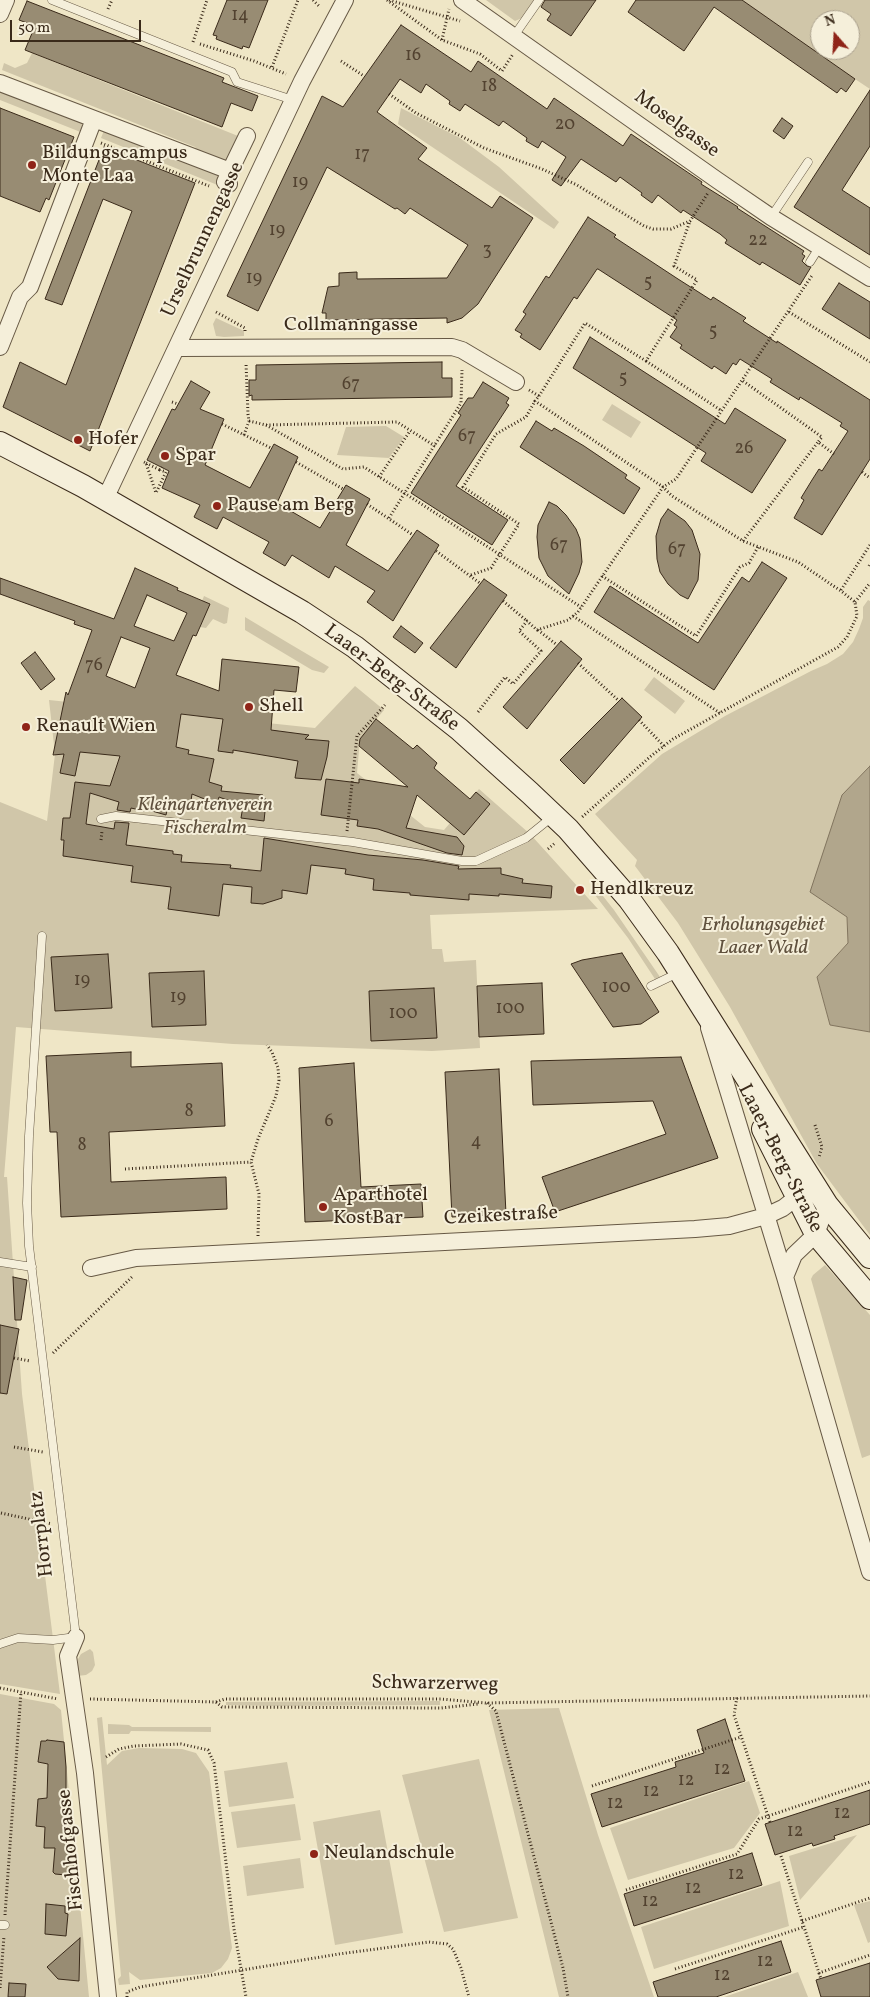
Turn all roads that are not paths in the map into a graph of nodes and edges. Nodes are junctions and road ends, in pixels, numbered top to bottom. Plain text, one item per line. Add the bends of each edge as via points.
1 (6, 0) edge
2 (52, 0) edge
3 (345, 0) edge
4 (539, 0) edge
5 (456, 3) edge
6 (0, 14) edge
7 (514, 36) junction
8 (0, 83) edge
9 (293, 100) junction
10 (94, 119) junction
11 (248, 136) dead end
12 (808, 162) dead end
13 (771, 217) junction
14 (824, 248) junction
15 (810, 262) dead end
16 (870, 278) edge
17 (0, 347) edge
18 (177, 348) junction
19 (516, 382) road end
20 (0, 443) edge
21 (105, 499) junction
22 (101, 819) dead end
23 (561, 822) junction
24 (42, 936) dead end
25 (680, 972) junction
26 (651, 986) dead end
27 (703, 1009) junction
28 (809, 1182) junction
29 (826, 1205) junction
30 (766, 1216) junction
31 (816, 1234) junction
32 (870, 1257) edge
33 (0, 1262) edge
34 (32, 1267) junction
35 (91, 1268) dead end
36 (785, 1277) junction
37 (870, 1298) edge
38 (870, 1572) edge
39 (76, 1637) junction
40 (0, 1644) edge
41 (74, 1699) joint
42 (108, 1997) edge

1 - 6 street
2 - 9 lane via 232,72 237,82
3 - 9 street, Urselbrunnengasse
4 - 7 lane
5 - 7 street, Moselgasse
7 - 13 street, Moselgasse
8 - 10 street
9 - 18 street, Urselbrunnengasse
10 - 11 street via 230,177
10 - 17 street via 30,287 20,297
12 - 13 lane
13 - 14 street, Moselgasse
14 - 15 lane
14 - 16 street, Moselgasse
18 - 19 street, Collmanngasse via 441,347 462,350
18 - 21 street, Urselbrunnengasse
20 - 21 main road, Laaer-Berg-Straße
21 - 23 main road, Laaer-Berg-Straße via 302,612 355,647 459,729
22 - 23 lane via 116,816 346,842 462,862 476,861
23 - 25 main road, Laaer-Berg-Straße via 629,899
24 - 34 lane, Horrplatz via 29,1136 28,1203
25 - 26 lane
25 - 27 main road, Laaer-Berg-Straße
27 - 28 main road, Laaer-Berg-Straße
27 - 30 street
28 - 29 main road, Laaer-Berg-Straße
28 - 30 street, Czeikestraße via 783,1208
28 - 31 main road, Laaer-Berg-Straße
29 - 31 street
29 - 32 main road, Laaer-Berg-Straße
30 - 35 street, Czeikestraße via 729,1226 695,1229 136,1258
30 - 36 street
31 - 36 street via 794,1254
31 - 37 main road, Laaer-Berg-Straße
33 - 34 lane
34 - 39 lane, Horrplatz
36 - 38 street
39 - 40 lane via 53,1640 18,1638
39 - 41 street, Horrplatz via 68,1656
41 - 42 street, Fischhofgasse via 85,1773

